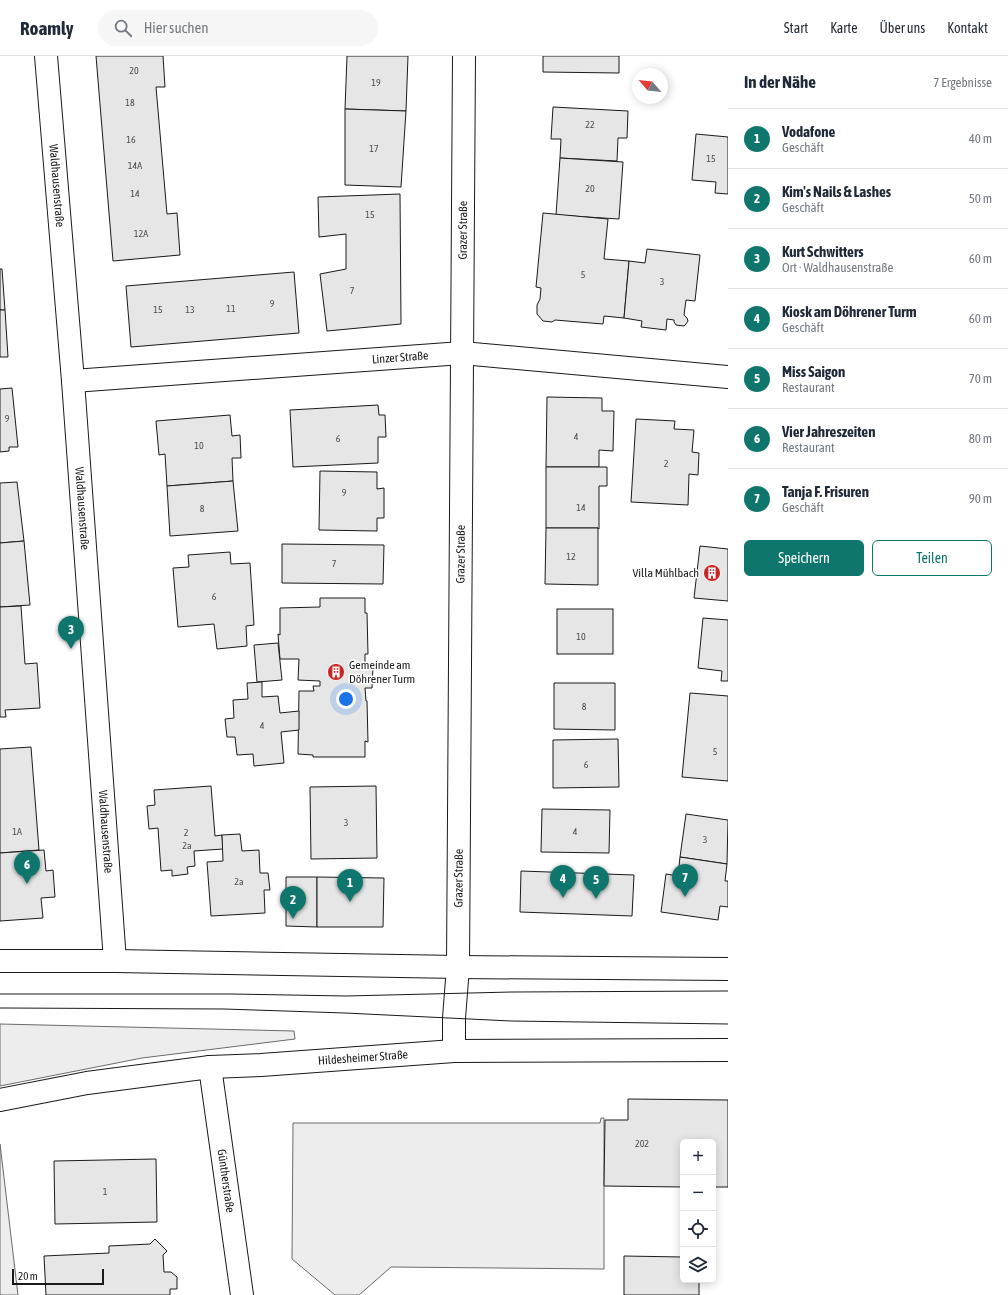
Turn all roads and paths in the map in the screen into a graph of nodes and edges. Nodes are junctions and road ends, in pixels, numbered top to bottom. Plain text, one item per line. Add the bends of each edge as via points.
1 (46, 56) edge
2 (464, 56) edge
3 (462, 353) junction
4 (728, 378) edge
5 (73, 381) junction
6 (0, 961) edge
7 (115, 961) junction
8 (458, 967) junction
9 (728, 969) edge
10 (728, 1050) edge
11 (454, 1051) junction
12 (210, 1067) junction
13 (0, 1100) edge
14 (244, 1294) edge

1 - 5 street, Waldhausenstraße
2 - 3 street, Grazer Straße
3 - 4 street, Linzer Straße
3 - 5 street, Linzer Straße
3 - 8 street, Grazer Straße
5 - 7 street, Waldhausenstraße
6 - 7 street
7 - 8 street
8 - 9 street
8 - 11 street, Grazer Straße
10 - 11 street, Hildesheimer Straße
11 - 12 street, Hildesheimer Straße
12 - 13 street, Hildesheimer Straße via 87,1083
12 - 14 street, Güntherstraße

